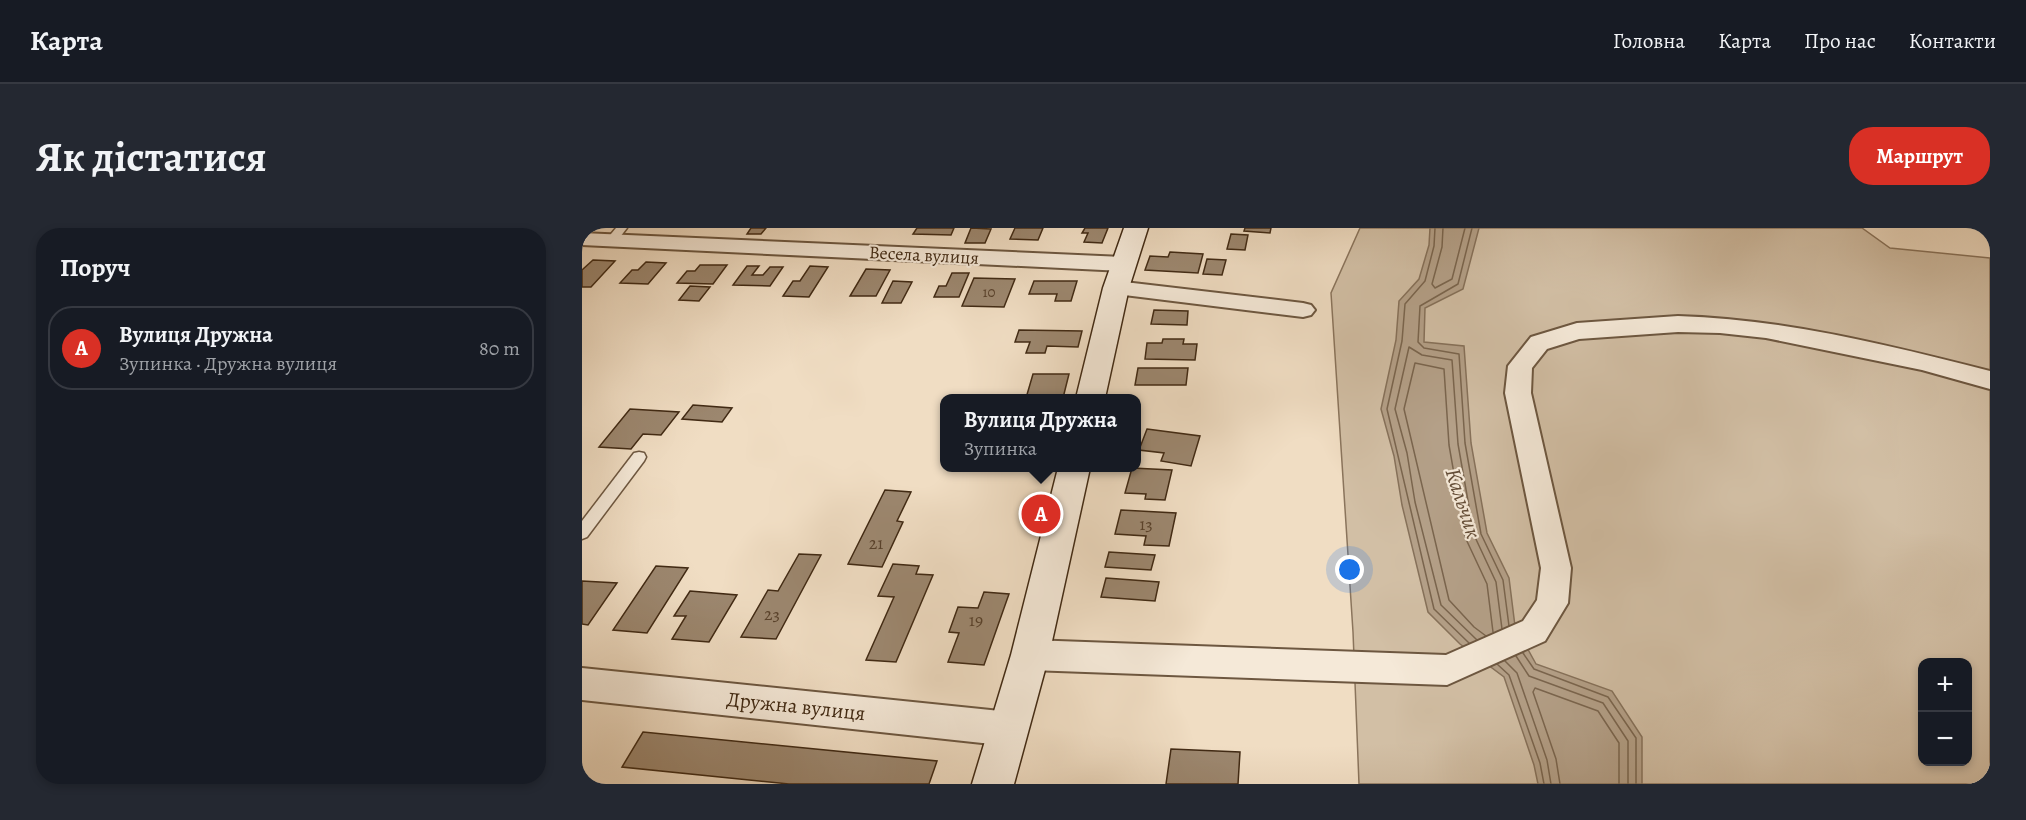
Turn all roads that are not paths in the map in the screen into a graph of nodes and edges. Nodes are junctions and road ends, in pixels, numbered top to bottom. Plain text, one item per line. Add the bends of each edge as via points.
1 (1136, 228) edge
2 (617, 234) edge
3 (582, 238) edge
4 (1120, 276) junction
5 (1303, 310) dead end
6 (1990, 380) edge
7 (1091, 394) edge
8 (639, 457) dead end
9 (1073, 472) edge
10 (582, 533) edge
11 (1030, 655) junction
12 (582, 684) edge
13 (1010, 729) junction
14 (993, 784) edge

1 - 4 street
2 - 3 street, Весела вулиця
2 - 4 street, Весела вулиця
4 - 5 street, Весела вулиця
4 - 7 street
6 - 11 street via 1766,330 1678,324 1577,331 1539,342 1520,366 1518,393 1556,568 1552,603 1534,631 1447,670
8 - 10 lane
9 - 11 street
11 - 13 street
12 - 13 street, Дружна вулиця
13 - 14 street

